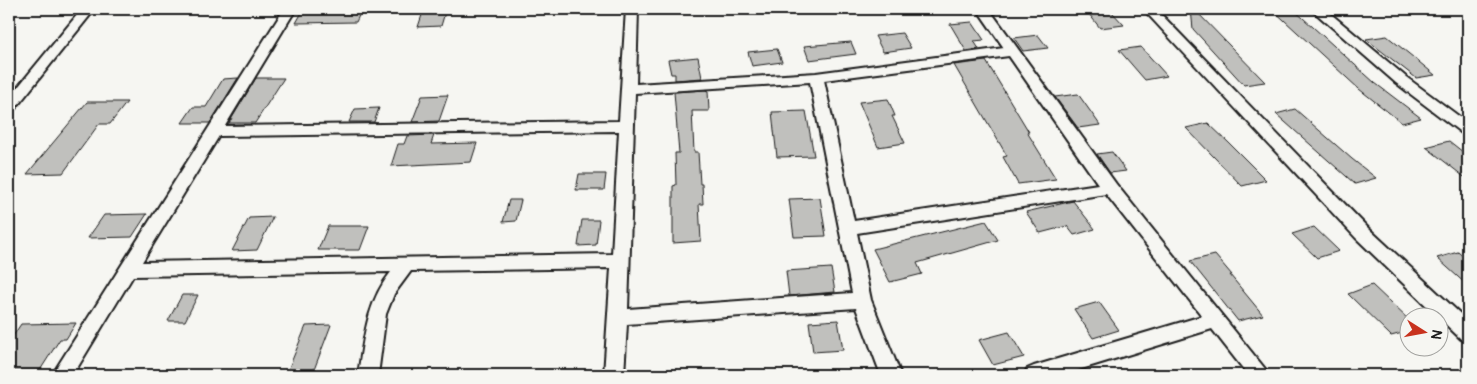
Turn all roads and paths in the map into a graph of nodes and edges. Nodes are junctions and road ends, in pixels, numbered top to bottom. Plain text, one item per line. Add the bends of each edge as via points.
1 (89, 9) edge
2 (290, 9) edge
3 (632, 9) edge
4 (983, 9) edge
5 (1149, 9) edge
6 (1318, 9) edge
7 (1013, 51) junction
8 (816, 77) junction
9 (628, 89) junction
10 (9, 107) edge
11 (626, 126) junction
12 (1468, 130) edge
13 (214, 131) junction
14 (1110, 188) junction
15 (847, 228) junction
16 (620, 261) junction
17 (406, 265) junction
18 (128, 269) junction
19 (862, 300) junction
20 (618, 317) junction
21 (1216, 320) junction
22 (1468, 333) edge
23 (615, 374) edge
24 (62, 375) edge
25 (368, 375) edge
26 (891, 375) edge
27 (1034, 375) edge
28 (1260, 375) edge

1 - 10 street
2 - 13 street
3 - 9 street
4 - 7 street
5 - 22 street via 1362,233
6 - 12 street via 1401,80
7 - 8 street
7 - 14 street
8 - 9 street
8 - 15 street
9 - 11 street
11 - 13 street
11 - 16 street
13 - 18 street
14 - 15 street
14 - 21 street
15 - 19 street
16 - 17 street
16 - 20 street
17 - 18 street
17 - 25 street via 386,292 377,314
18 - 24 street
19 - 20 street
19 - 26 street
20 - 23 street
21 - 27 street
21 - 28 street

